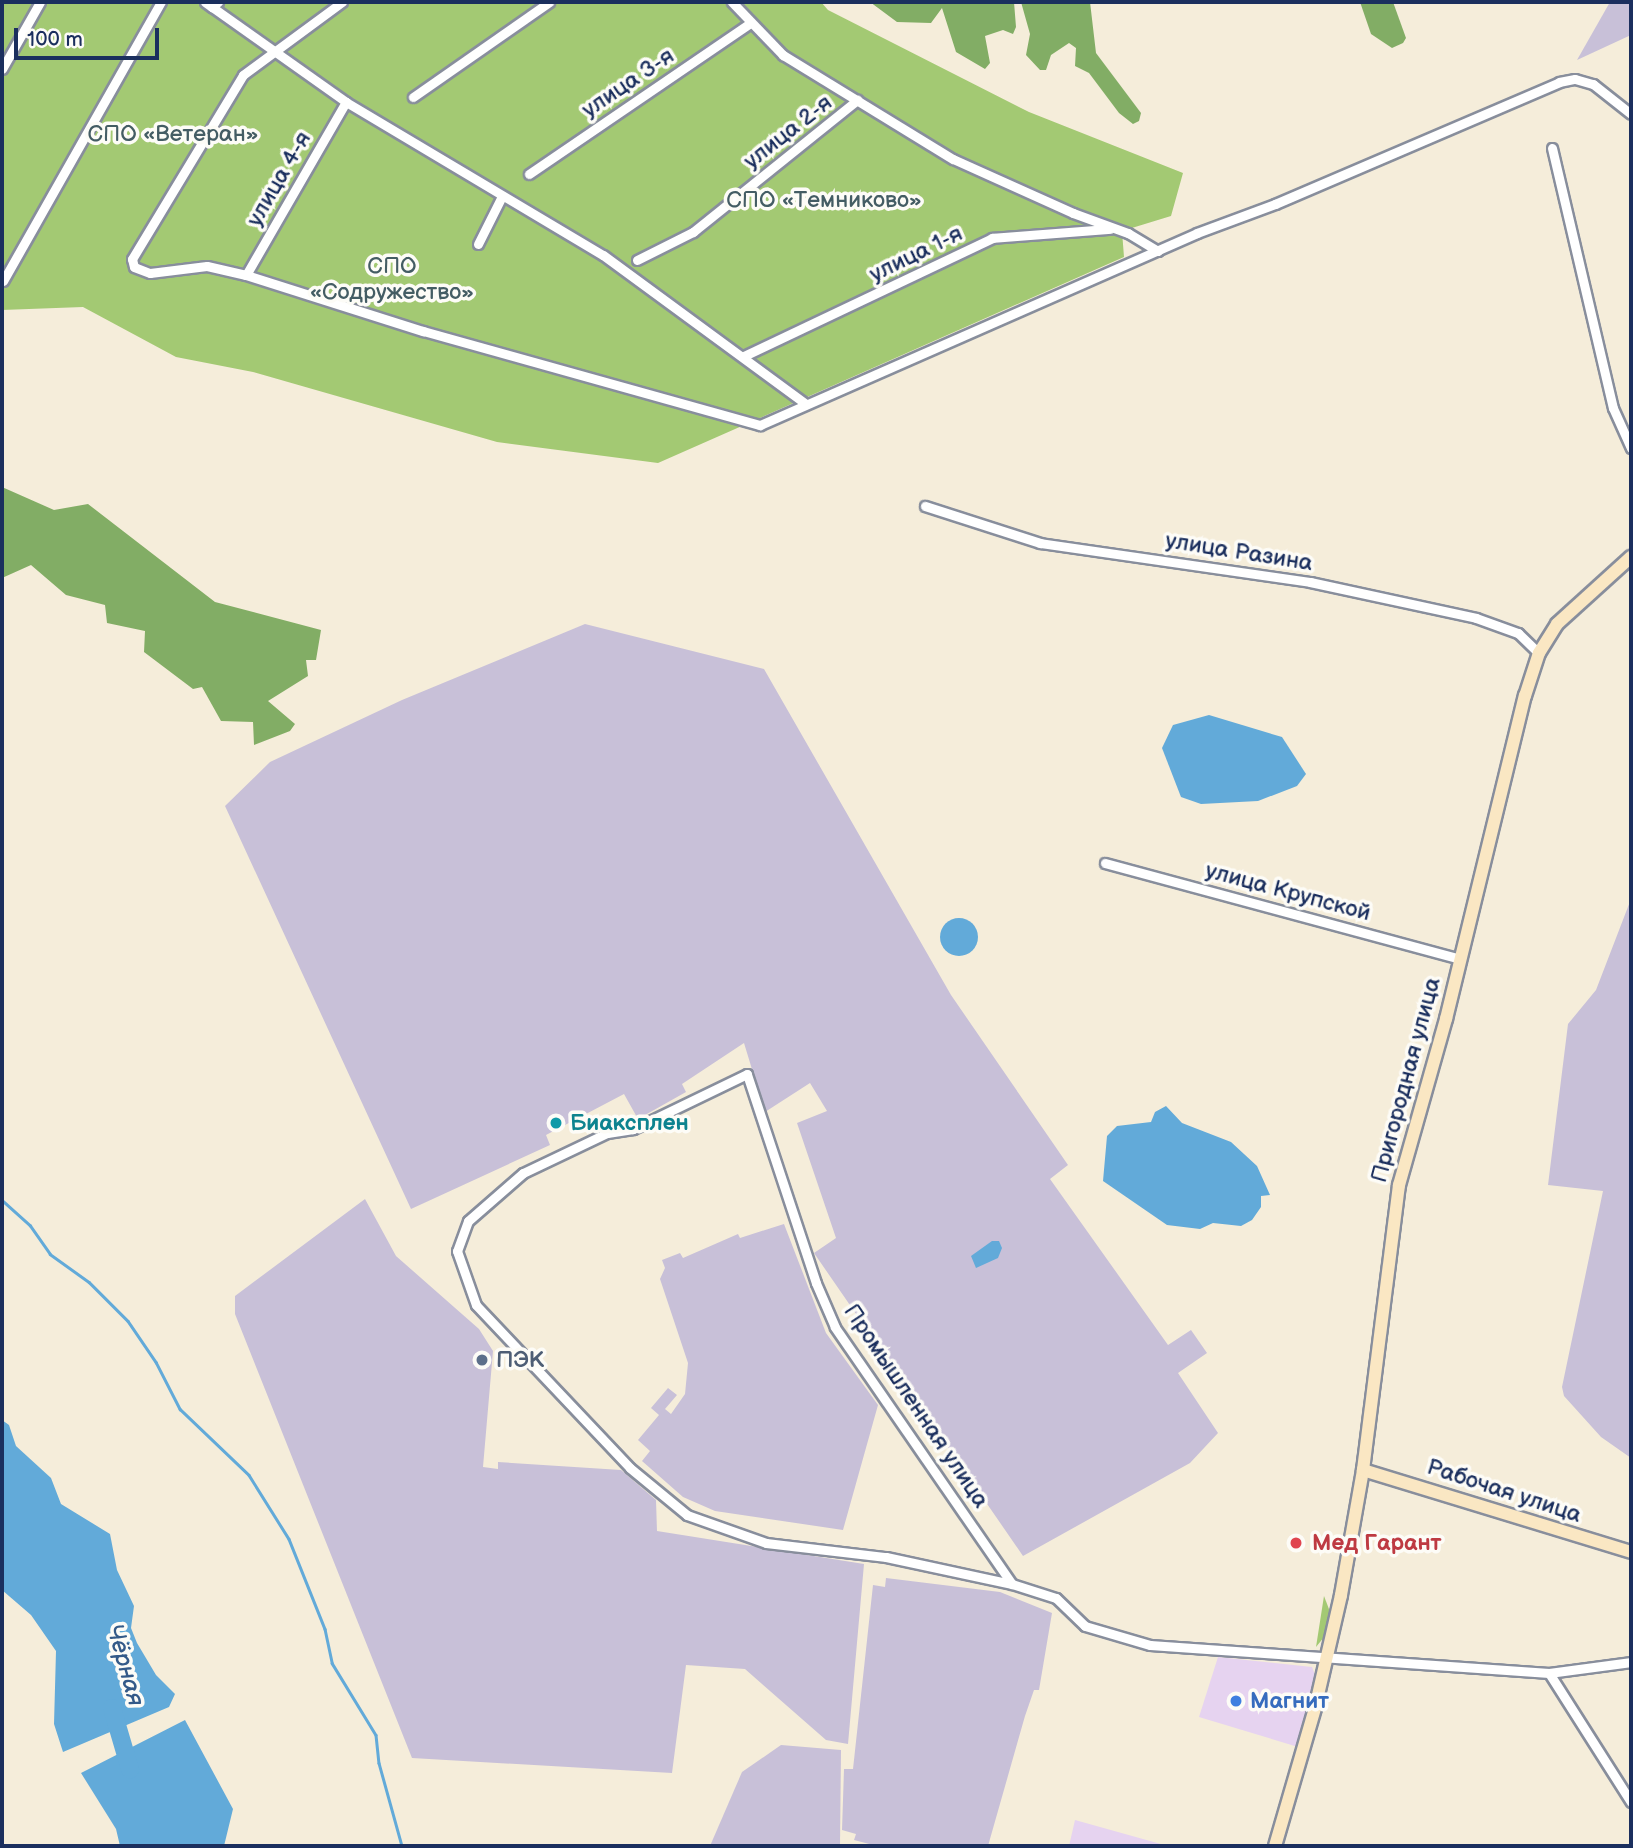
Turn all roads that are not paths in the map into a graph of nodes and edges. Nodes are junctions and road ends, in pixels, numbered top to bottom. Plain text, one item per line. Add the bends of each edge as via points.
1 (40, 2) edge
2 (161, 2) edge
3 (342, 2) edge
4 (549, 2) edge
5 (732, 2) edge
6 (212, 3) edge
7 (749, 24) junction
8 (272, 50) junction
9 (2, 69) edge
10 (413, 97) dead end
11 (857, 100) junction
12 (346, 102) junction
13 (1631, 114) edge
14 (1552, 148) dead end
15 (529, 174) dead end
16 (502, 196) junction
17 (1115, 228) junction
18 (478, 244) dead end
19 (1158, 251) junction
20 (637, 260) dead end
21 (246, 275) junction
22 (3, 281) edge
23 (744, 356) junction
24 (806, 404) junction
25 (1631, 448) edge
26 (925, 506) dead end
27 (1631, 557) edge
28 (1539, 653) junction
29 (1105, 863) dead end
30 (1460, 959) junction
31 (1363, 1470) junction
32 (1631, 1552) edge
33 (1012, 1584) junction
34 (1327, 1657) junction
35 (1631, 1662) edge
36 (1549, 1674) junction
37 (1631, 1802) edge
38 (1275, 1846) edge

1 - 9 street
2 - 22 street
3 - 8 street
4 - 10 street
5 - 7 street
6 - 8 street
7 - 11 street via 783,55
7 - 15 street, улица 3-я
8 - 12 street
8 - 21 street via 243,75 132,259 141,273 207,266
11 - 17 street via 953,159
11 - 20 street, улица 2-я via 693,232
12 - 16 street
12 - 21 street, улица 4-я
13 - 19 street via 1593,85 1575,79 1559,82
14 - 25 street via 1613,408
16 - 18 street
16 - 23 street via 603,254
17 - 19 street
17 - 23 street, улица 1-я via 992,238
19 - 24 street
21 - 24 street via 398,324 760,425
23 - 24 street
26 - 28 street, улица Разина via 1040,543 1310,582 1476,618 1518,633
27 - 28 street, Пригородная улица via 1576,603
28 - 30 street, Пригородная улица
29 - 30 street, улица Крупской
30 - 31 street, Пригородная улица via 1392,1218
31 - 32 street, Рабочая улица
31 - 34 street, Пригородная улица
33 - 33 street, Промышленная улица via 886,1557 751,1540 677,1509 636,1474 476,1305 457,1251 468,1221 483,1203 523,1173 607,1133 634,1129 747,1074 835,1327
33 - 34 street, Промышленная улица via 1056,1598 1077,1621 1118,1637 1181,1650
34 - 36 street, Промышленная улица
34 - 38 street, Пригородная улица
35 - 36 street, Промышленная улица
36 - 37 street

